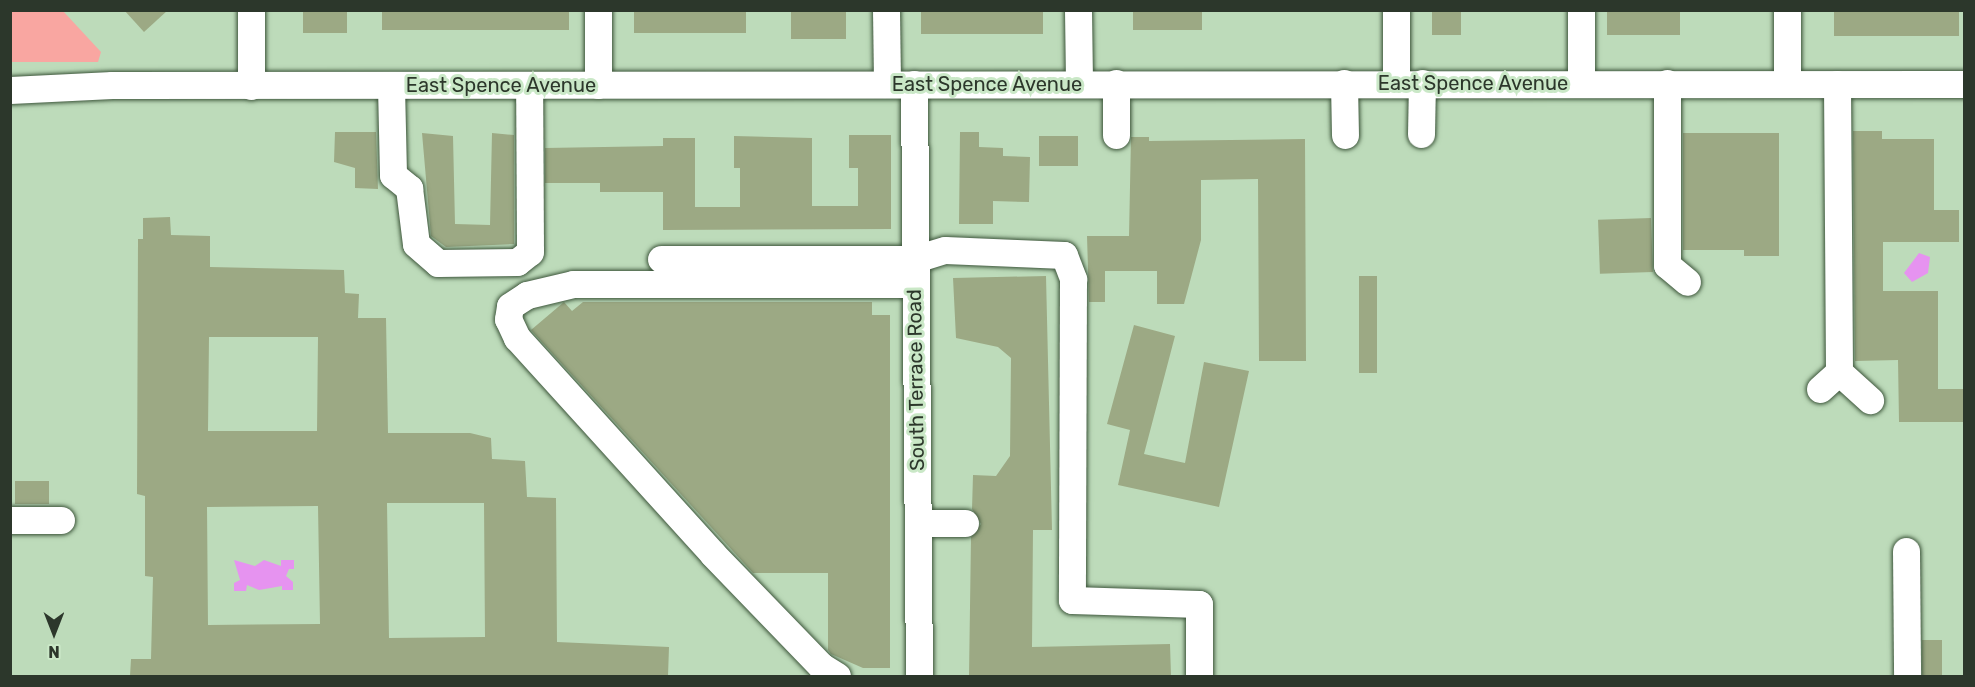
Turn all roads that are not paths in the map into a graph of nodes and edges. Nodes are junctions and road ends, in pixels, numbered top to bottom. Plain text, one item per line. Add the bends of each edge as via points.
1 (251, 10) edge
2 (598, 10) edge
3 (886, 10) edge
4 (1078, 10) edge
5 (1396, 10) edge
6 (1581, 10) edge
7 (1787, 10) edge
8 (1581, 82) junction
9 (1079, 83) junction
10 (1116, 83) junction
11 (1344, 83) junction
12 (1409, 83) junction
13 (1667, 83) junction
14 (887, 84) junction
15 (914, 84) junction
16 (1787, 84) junction
17 (1837, 84) junction
18 (1965, 84) edge
19 (529, 85) junction
20 (598, 85) junction
21 (252, 86) junction
22 (391, 86) junction
23 (10, 90) edge
24 (1421, 134) dead end
25 (1116, 135) dead end
26 (1345, 135) dead end
27 (661, 259) dead end
28 (915, 271) junction
29 (1687, 282) dead end
30 (1870, 400) dead end
31 (10, 520) edge
32 (61, 520) dead end
33 (918, 523) junction
34 (965, 523) dead end
35 (1906, 551) dead end
36 (837, 676) edge
37 (919, 676) edge
38 (1199, 676) edge
39 (1907, 676) edge

1 - 21 street
2 - 20 street
3 - 14 street
4 - 9 street
5 - 12 street
6 - 8 street
7 - 16 street
8 - 12 street, East Spence Avenue
8 - 13 street, East Spence Avenue
9 - 10 street, East Spence Avenue
9 - 15 street, East Spence Avenue
10 - 11 street, East Spence Avenue
10 - 25 street
11 - 12 street, East Spence Avenue
11 - 26 street
12 - 24 street
13 - 16 street, East Spence Avenue
13 - 29 street via 1667,265
14 - 15 street, East Spence Avenue
14 - 20 street, East Spence Avenue
15 - 28 street, South Terrace Road
16 - 17 street, East Spence Avenue
17 - 18 street, East Spence Avenue
17 - 30 street via 1830,381
19 - 20 street, East Spence Avenue
19 - 22 street, East Spence Avenue
19 - 22 street via 530,252 517,262 438,263 416,244 409,188 393,176
21 - 22 street, East Spence Avenue
21 - 23 street, East Spence Avenue via 112,85
27 - 28 street
28 - 33 street, South Terrace Road
28 - 36 street via 573,284 527,296 510,306 508,319 517,338 713,554 821,666
28 - 38 street via 945,250 1064,255 1073,279 1072,600 1199,604
31 - 32 street
33 - 34 street
33 - 37 street, South Terrace Road
35 - 39 street

